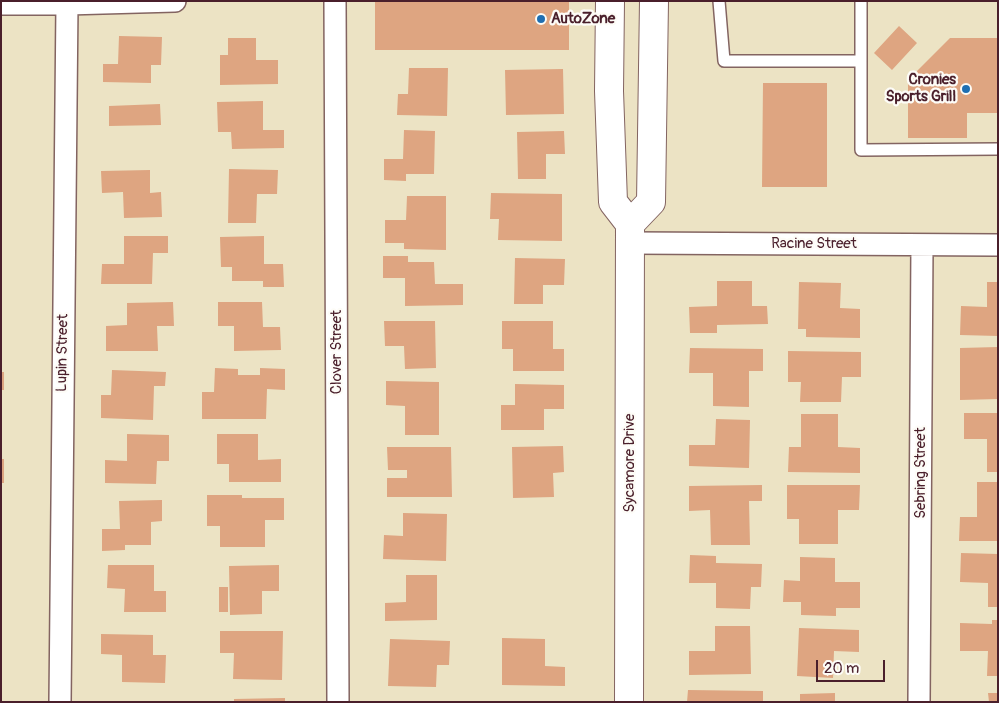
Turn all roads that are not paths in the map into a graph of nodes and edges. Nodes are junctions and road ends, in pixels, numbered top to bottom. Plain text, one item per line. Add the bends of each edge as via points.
1 (175, 1) edge
2 (335, 1) edge
3 (610, 1) edge
4 (654, 1) edge
5 (719, 1) edge
6 (861, 1) edge
7 (1, 4) edge
8 (67, 4) junction
9 (861, 62) junction
10 (998, 149) edge
11 (631, 233) junction
12 (922, 245) junction
13 (998, 245) edge
14 (60, 702) edge
15 (338, 702) edge
16 (629, 702) edge
17 (919, 702) edge

1 - 8 street
2 - 15 street, Clover Street
3 - 11 main road via 613,202
4 - 11 main road via 650,202
5 - 9 lane via 724,62
6 - 9 lane
7 - 8 street
8 - 14 street, Lupin Street
9 - 10 lane via 860,150
11 - 12 street, Racine Street
11 - 16 main road, Sycamore Drive
12 - 13 street, Racine Street
12 - 17 street, Sebring Street

